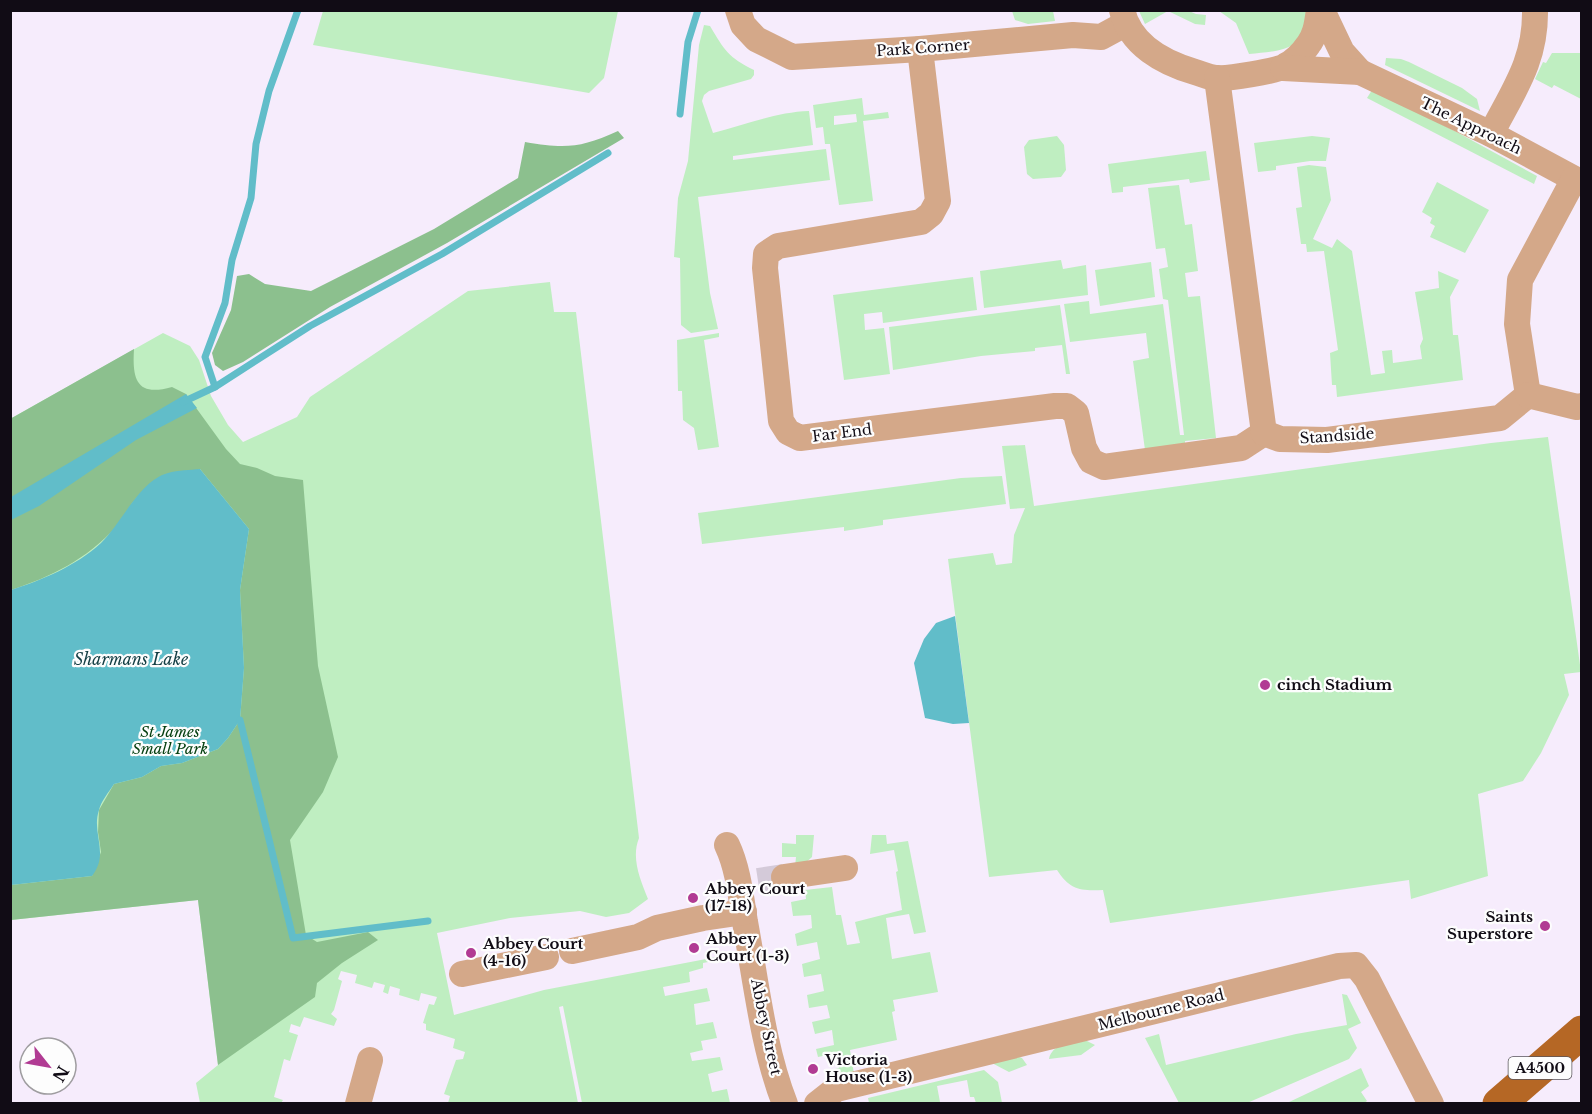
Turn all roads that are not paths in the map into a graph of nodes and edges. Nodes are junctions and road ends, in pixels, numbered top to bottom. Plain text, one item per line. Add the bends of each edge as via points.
1 (738, 10) edge
2 (1321, 10) edge
3 (1534, 10) edge
4 (1124, 17) edge
5 (920, 49) junction
6 (1283, 68) junction
7 (1355, 71) junction
8 (1217, 78) junction
9 (1491, 134) junction
10 (1578, 181) edge
11 (1528, 395) junction
12 (1581, 406) edge
13 (1264, 433) junction
14 (728, 845) dead end
15 (845, 868) dead end
16 (784, 877) tunnel mouth
17 (744, 912) junction
18 (572, 951) dead end
19 (546, 957) dead end
20 (462, 974) dead end
21 (1581, 1032) edge
22 (370, 1060) dead end
23 (358, 1104) edge
24 (785, 1104) edge
25 (817, 1104) edge
26 (1431, 1104) edge
27 (1499, 1104) edge

1 - 5 street, Park Corner via 743,25 756,39 792,57
2 - 6 street via 1310,44
2 - 7 street, The Approach
3 - 9 street via 1535,31 1529,60
4 - 5 street, Park Corner via 1101,37 1073,35
4 - 8 street via 1136,39 1153,53 1173,65
5 - 13 street, Far End via 938,201 932,214 921,222 778,246 766,254 781,420 788,432 800,438 1067,406 1076,413 1091,461 1104,467 1241,448
6 - 7 street, The Approach
6 - 8 street, The Approach
7 - 9 street, The Approach
8 - 13 street
9 - 10 street, The Approach
10 - 11 street via 1520,280 1517,324
11 - 12 street
11 - 13 street, Standside via 1500,418 1327,440 1281,439
14 - 17 street, Abbey Street via 748,882
15 - 16 street
17 - 18 street via 657,928 638,937
17 - 24 street, Abbey Street via 763,1017
19 - 20 street
21 - 27 main road, A4500
22 - 23 street
25 - 26 street, Melbourne Road via 836,1089 1356,965 1367,979

